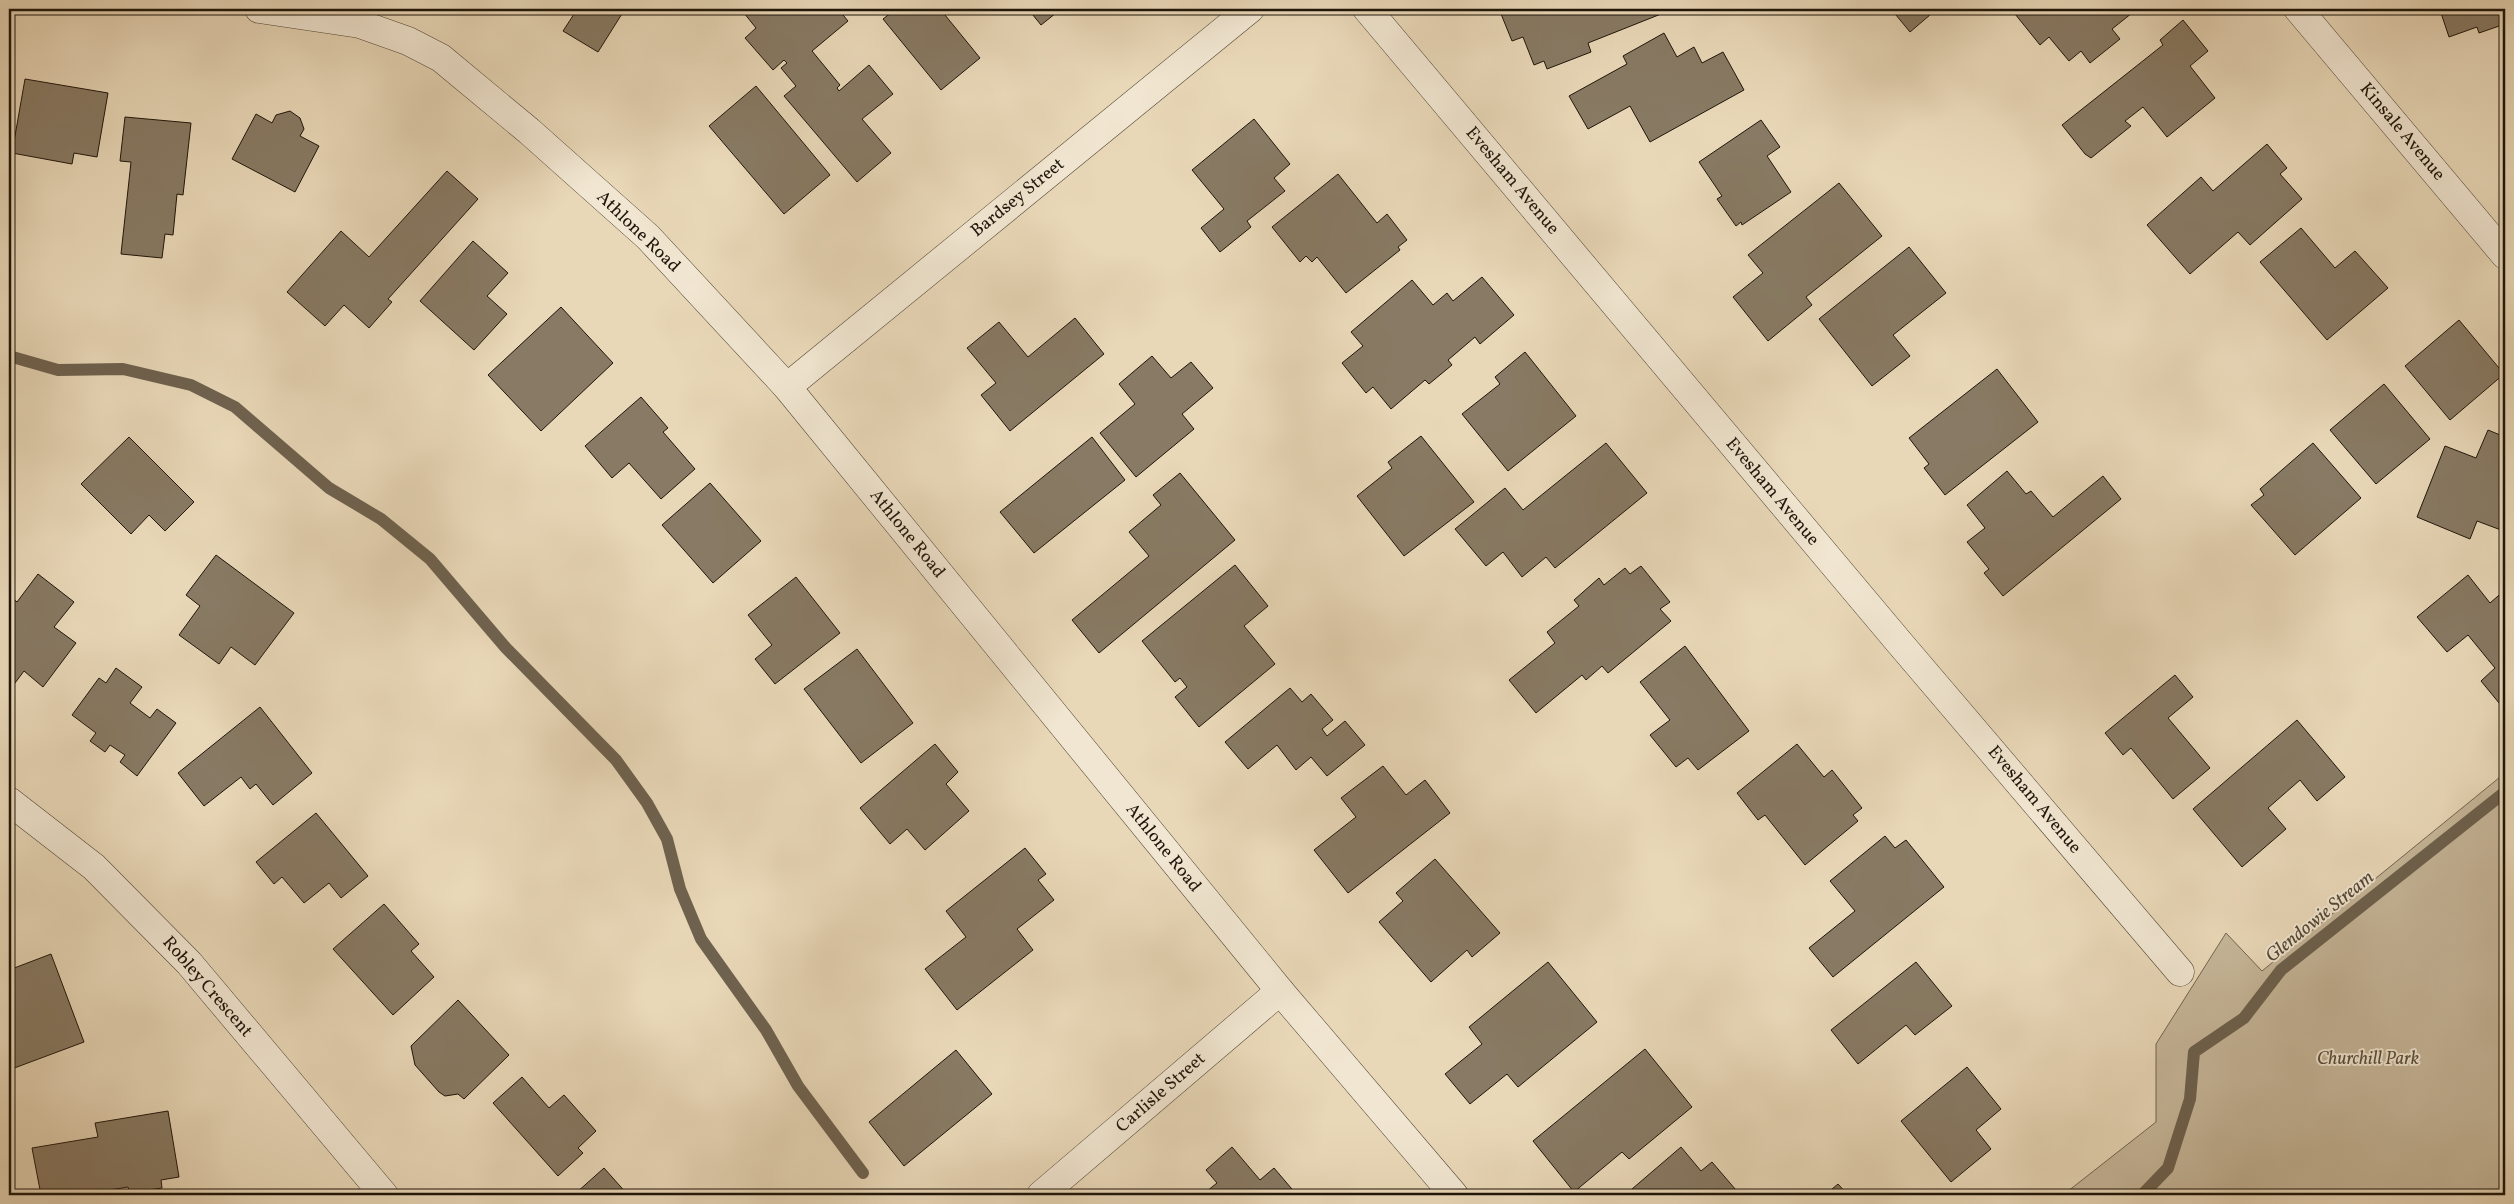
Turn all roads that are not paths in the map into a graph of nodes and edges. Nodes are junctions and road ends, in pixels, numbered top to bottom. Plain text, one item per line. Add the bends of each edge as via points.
1 (259, 9) edge
2 (1250, 9) edge
3 (1367, 9) edge
4 (2298, 9) edge
5 (2505, 255) edge
6 (787, 387) junction
7 (9, 801) edge
8 (2180, 972) dead end
9 (1280, 991) junction
10 (384, 1195) edge
11 (1041, 1195) edge
12 (1454, 1195) edge

1 - 6 street, Athlone Road via 360,24 408,41 441,58 648,237
2 - 6 street, Bardsey Street
3 - 8 street, Evesham Avenue
4 - 5 street, Kinsale Avenue
6 - 9 street, Athlone Road
7 - 10 street, Robley Crescent via 94,866 189,963
9 - 11 street, Carlisle Street
9 - 12 street, Athlone Road

